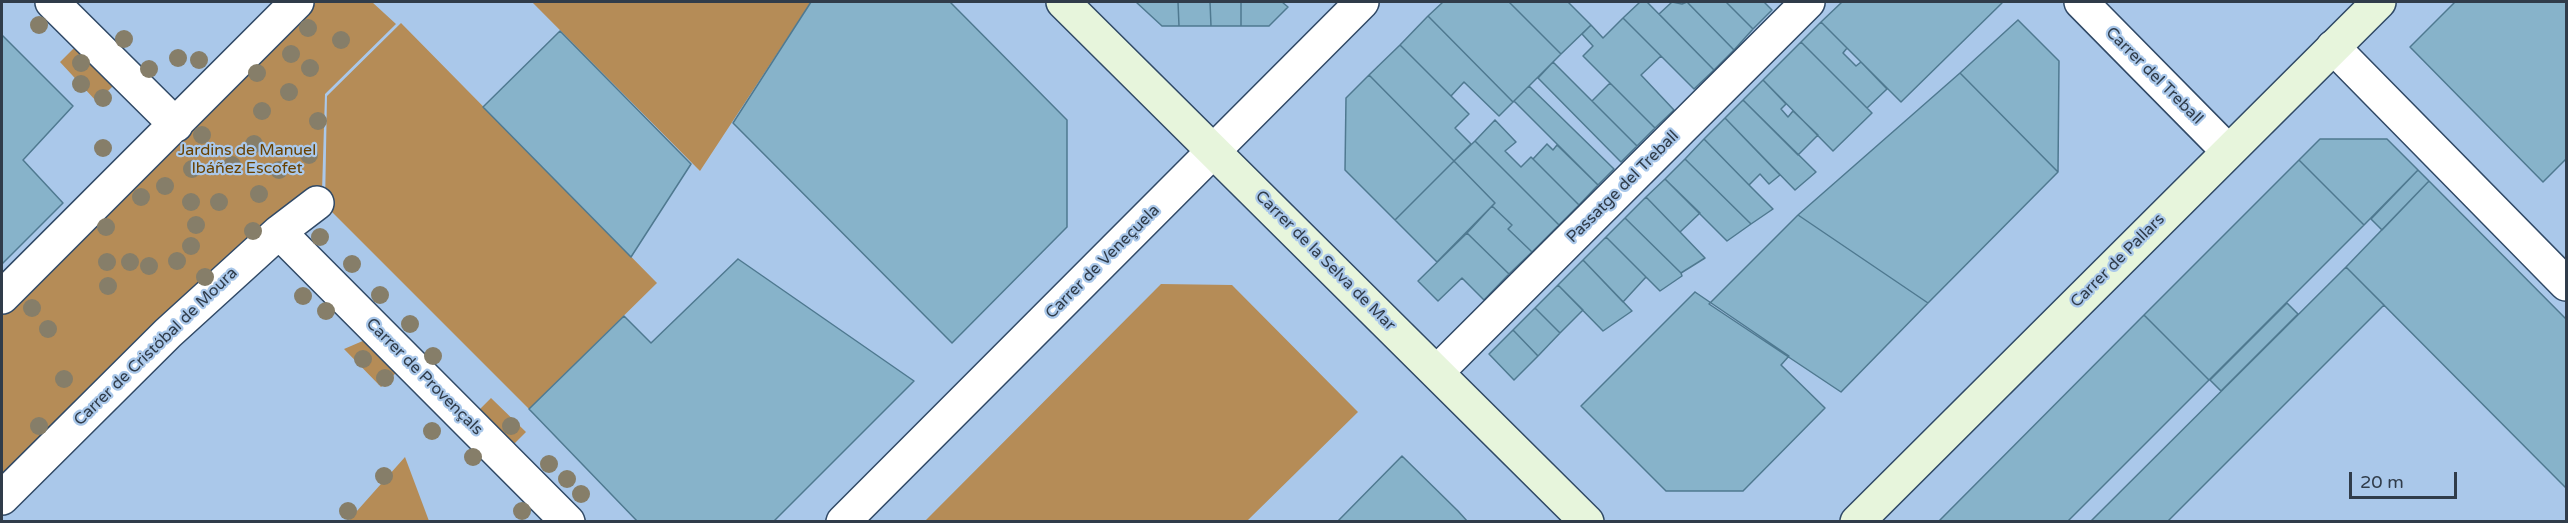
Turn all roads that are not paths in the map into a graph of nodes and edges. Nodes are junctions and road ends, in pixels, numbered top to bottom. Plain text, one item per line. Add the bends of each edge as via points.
1 (52, 2) edge
2 (297, 2) edge
3 (1064, 2) edge
4 (1362, 2) edge
5 (1808, 2) edge
6 (2081, 2) edge
7 (2379, 2) edge
8 (2333, 47) junction
9 (176, 125) junction
10 (1214, 151) junction
11 (2228, 151) junction
12 (317, 203) dead end
13 (279, 232) junction
14 (2566, 284) edge
15 (2, 297) edge
16 (1437, 372) junction
17 (2, 498) edge
18 (568, 522) edge
19 (843, 522) edge
20 (1587, 522) edge
21 (1857, 522) edge

1 - 9 street
2 - 9 street
3 - 10 street, Carrer de la Selva de Mar
4 - 10 street, Carrer de Veneçuela
5 - 16 street, Passatge del Treball
6 - 11 street, Carrer del Treball
7 - 8 street, Carrer de Pallars
8 - 11 street, Carrer de Pallars
8 - 14 street
9 - 15 street
10 - 16 street, Carrer de la Selva de Mar
10 - 19 street, Carrer de Veneçuela
11 - 21 street, Carrer de Pallars
12 - 13 street, Carrer de Cristóbal de Moura
13 - 17 street, Carrer de Cristóbal de Moura via 168,333
13 - 18 street, Carrer de Provençals
16 - 20 street, Carrer de la Selva de Mar

